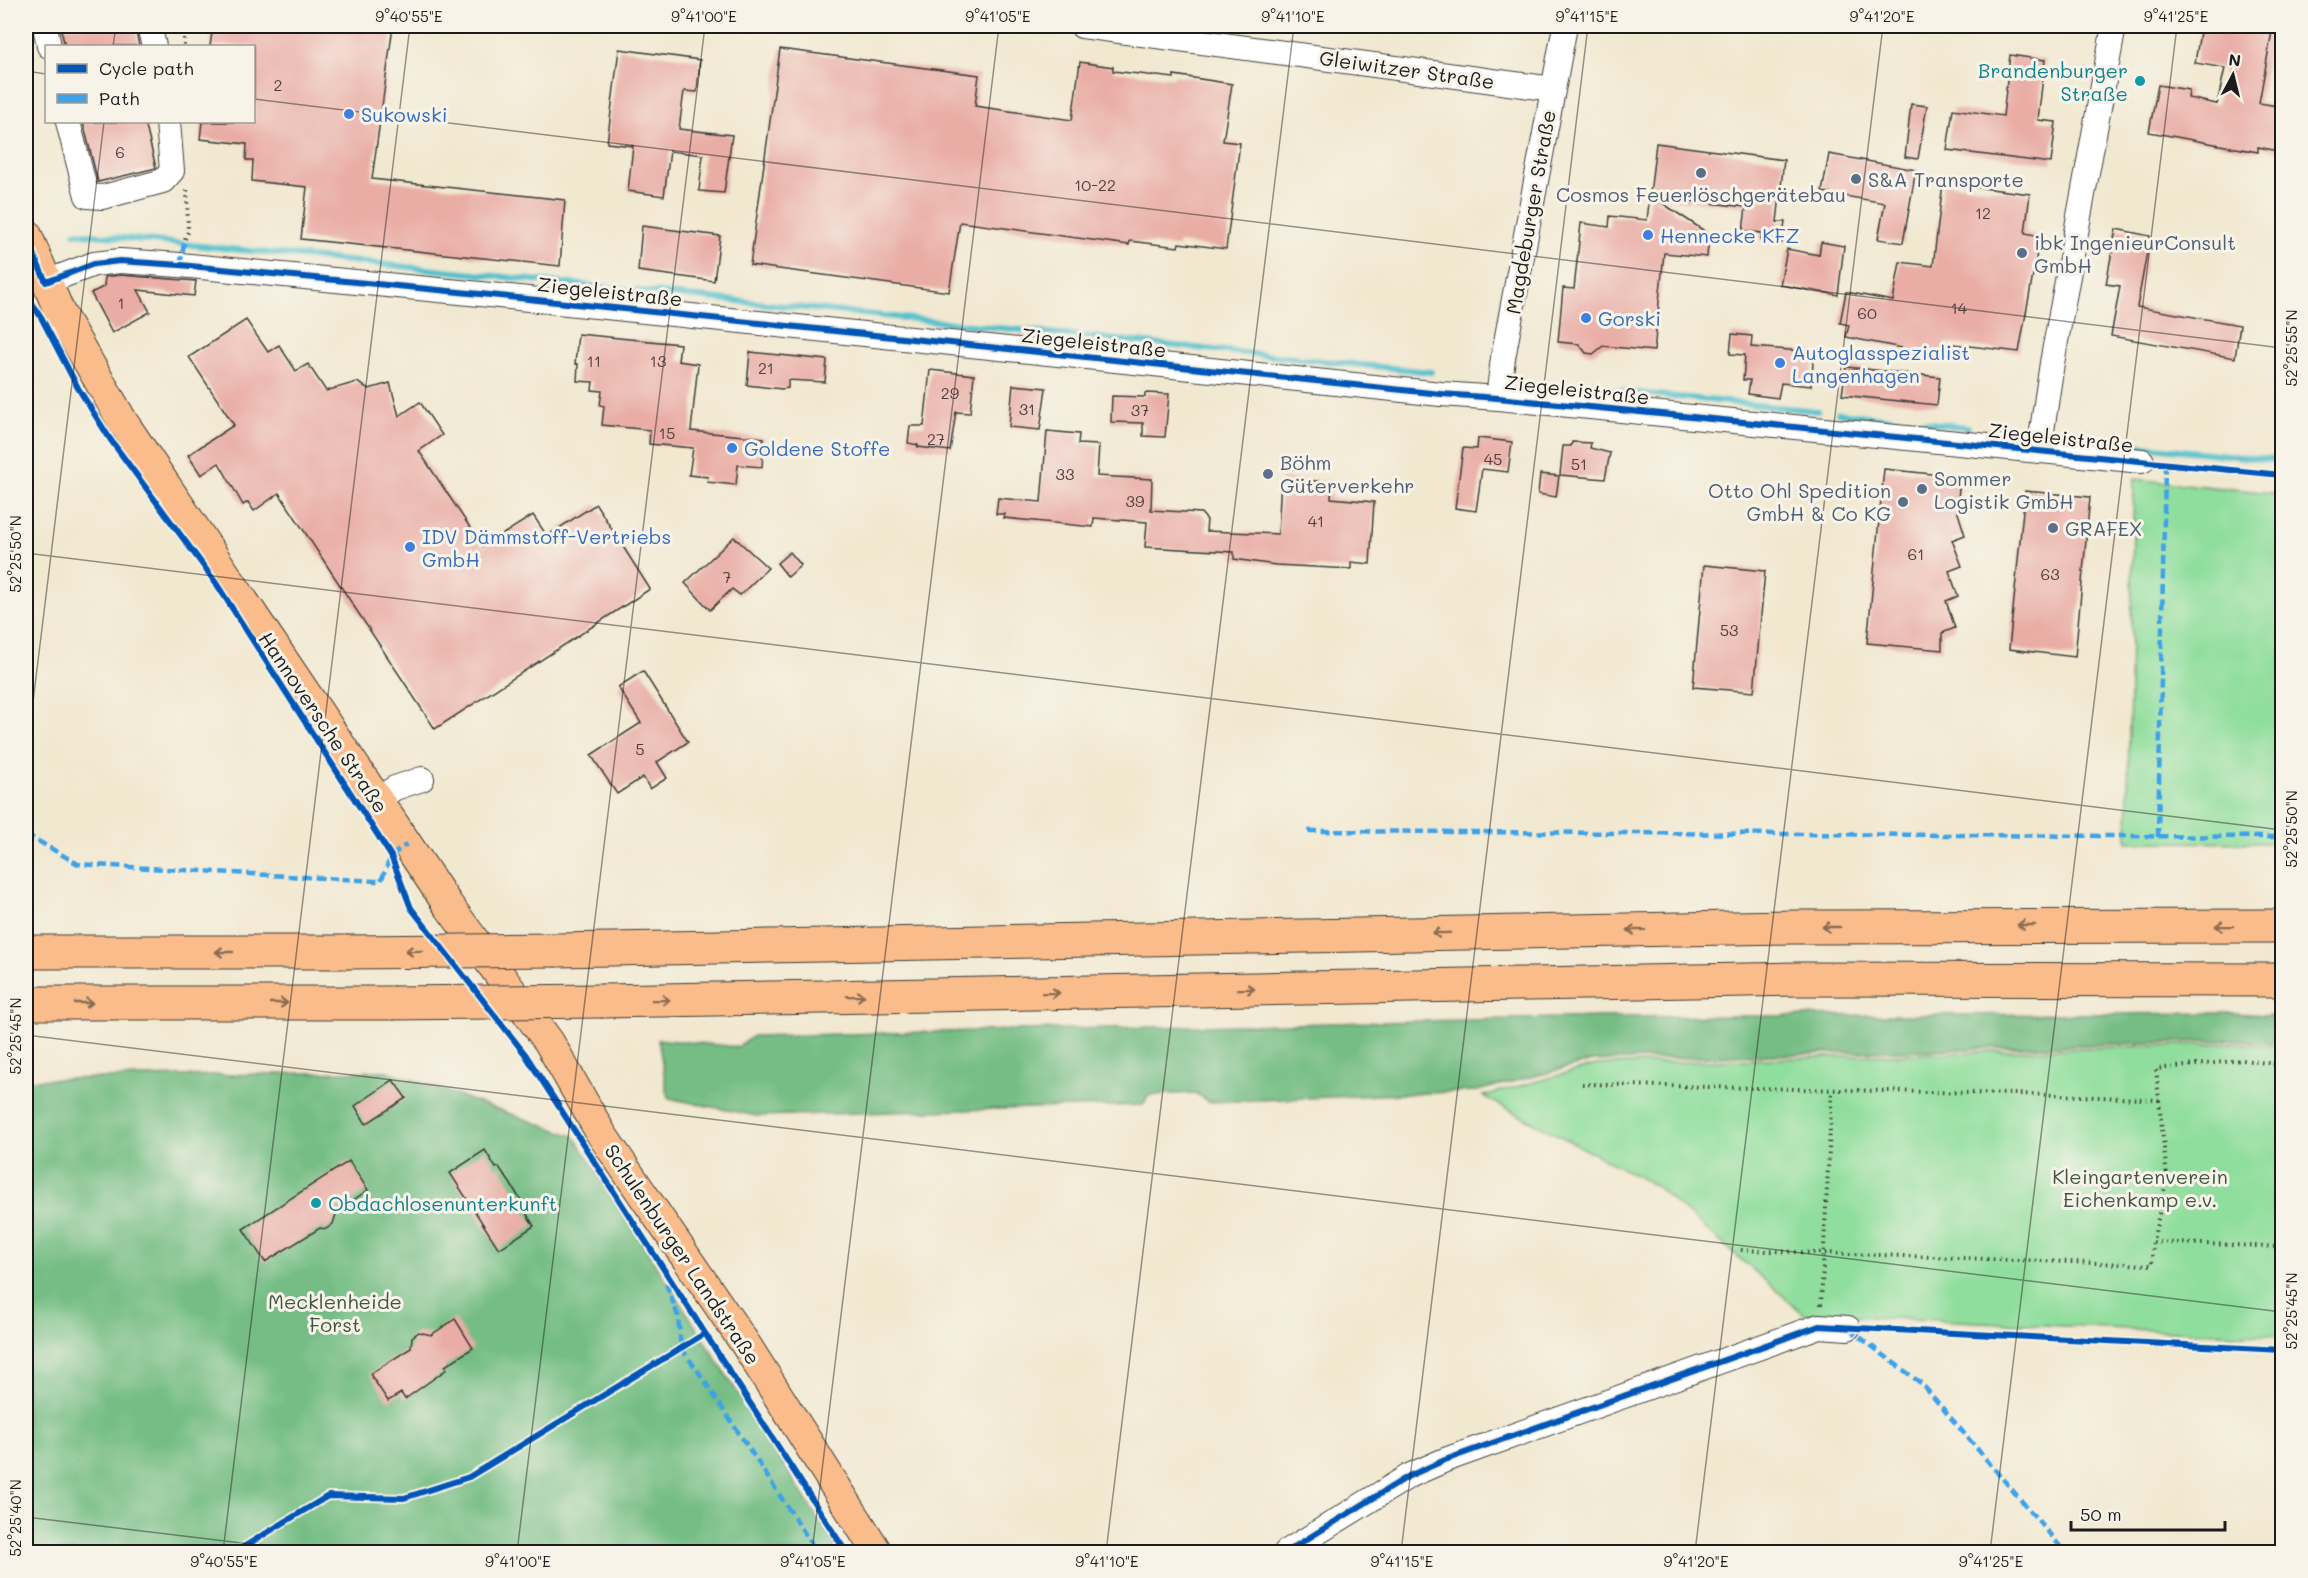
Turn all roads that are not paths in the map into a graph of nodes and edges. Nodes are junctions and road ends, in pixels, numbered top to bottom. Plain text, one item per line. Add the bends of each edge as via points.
1 (45, 26) edge
2 (149, 26) edge
3 (1082, 26) edge
4 (1565, 26) edge
5 (2114, 26) edge
6 (49, 45) edge
7 (154, 45) edge
8 (1553, 89) junction
9 (68, 123) edge
10 (168, 123) edge
11 (27, 244) edge
12 (46, 282) junction
13 (1498, 398) junction
14 (2039, 451) junction
15 (2142, 461) dead end
16 (422, 779) dead end
17 (376, 800) junction
18 (2283, 926) edge
19 (26, 952) edge
20 (486, 959) joint
21 (2283, 980) edge
22 (26, 1003) edge
23 (1848, 1328) dead end
24 (878, 1552) edge
25 (1286, 1552) edge

1 - 6 street
2 - 7 street
3 - 8 street, Gleiwitzer Straße
4 - 8 street, Magdeburger Straße
5 - 14 street
8 - 13 street, Magdeburger Straße
9 - 10 street via 87,196 103,197 163,181 172,171
11 - 12 main road, Hannoversche Straße
12 - 13 street, Ziegeleistraße via 94,264 120,261
12 - 17 main road, Hannoversche Straße via 60,314 123,422
13 - 14 street, Ziegeleistraße
14 - 15 street, Ziegeleistraße
16 - 17 street via 395,788
17 - 20 main road, Hannoversche Straße
18 -> 19 highway, bridge via 1780,927 556,950
20 - 24 main road, Schulenburger Landstraße via 549,1042 602,1135 746,1345
22 -> 21 highway, bridge via 603,1001 1797,979
23 - 25 street via 1819,1326 1445,1460 1409,1476

